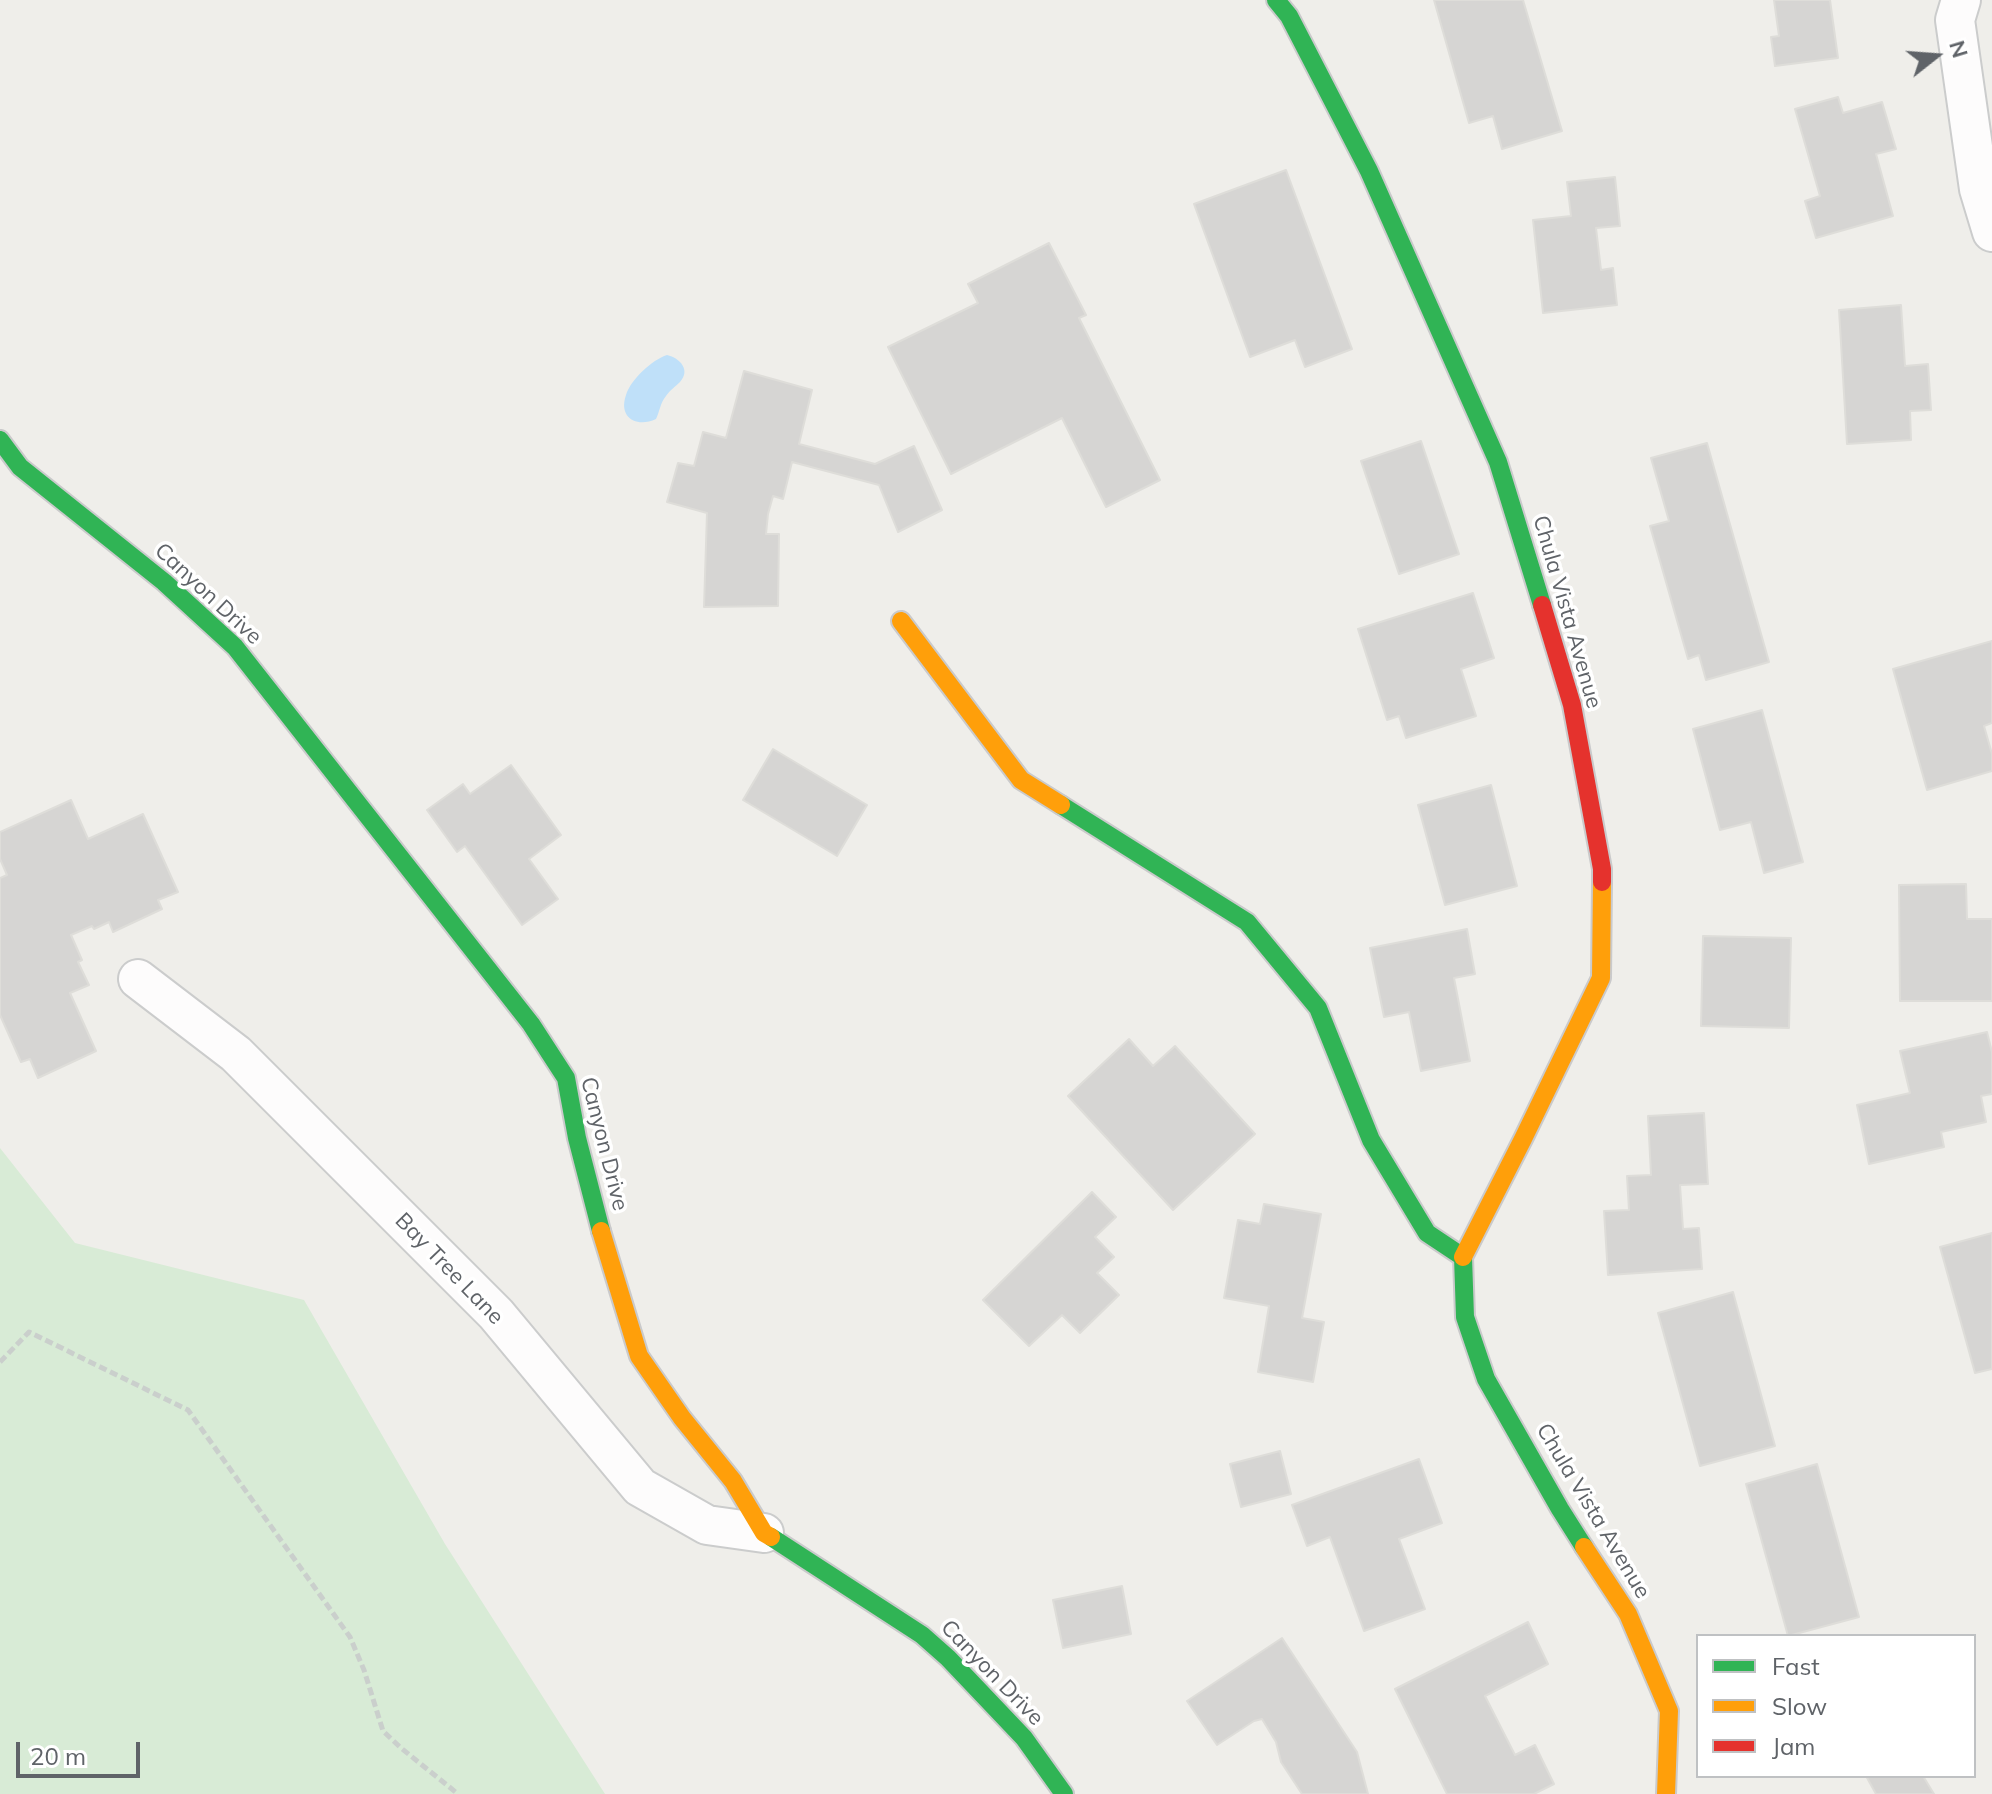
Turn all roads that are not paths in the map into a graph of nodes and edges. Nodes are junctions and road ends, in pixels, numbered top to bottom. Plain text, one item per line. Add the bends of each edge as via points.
1 (1276, 0) edge
2 (1961, 0) edge
3 (1992, 232) edge
4 (0, 440) edge
5 (901, 621) dead end
6 (138, 979) dead end
7 (1463, 1257) junction
8 (764, 1533) junction
9 (1064, 1794) edge
10 (1666, 1794) edge

1 - 7 street, Chula Vista Avenue via 1369,171 1498,462 1572,705 1602,869 1601,978
2 - 3 street via 1955,20 1979,189
4 - 8 street, Canyon Drive via 20,467 164,582 235,647 531,1024 566,1078 610,1265 639,1356 733,1481
5 - 7 street via 1021,780 1247,922 1318,1008 1371,1140 1427,1233
6 - 8 street, Bay Tree Lane via 236,1054 496,1314 640,1487 707,1525
7 - 10 street, Chula Vista Avenue via 1465,1317 1486,1379 1628,1614 1669,1711
8 - 9 street, Canyon Drive via 922,1635 1024,1738

